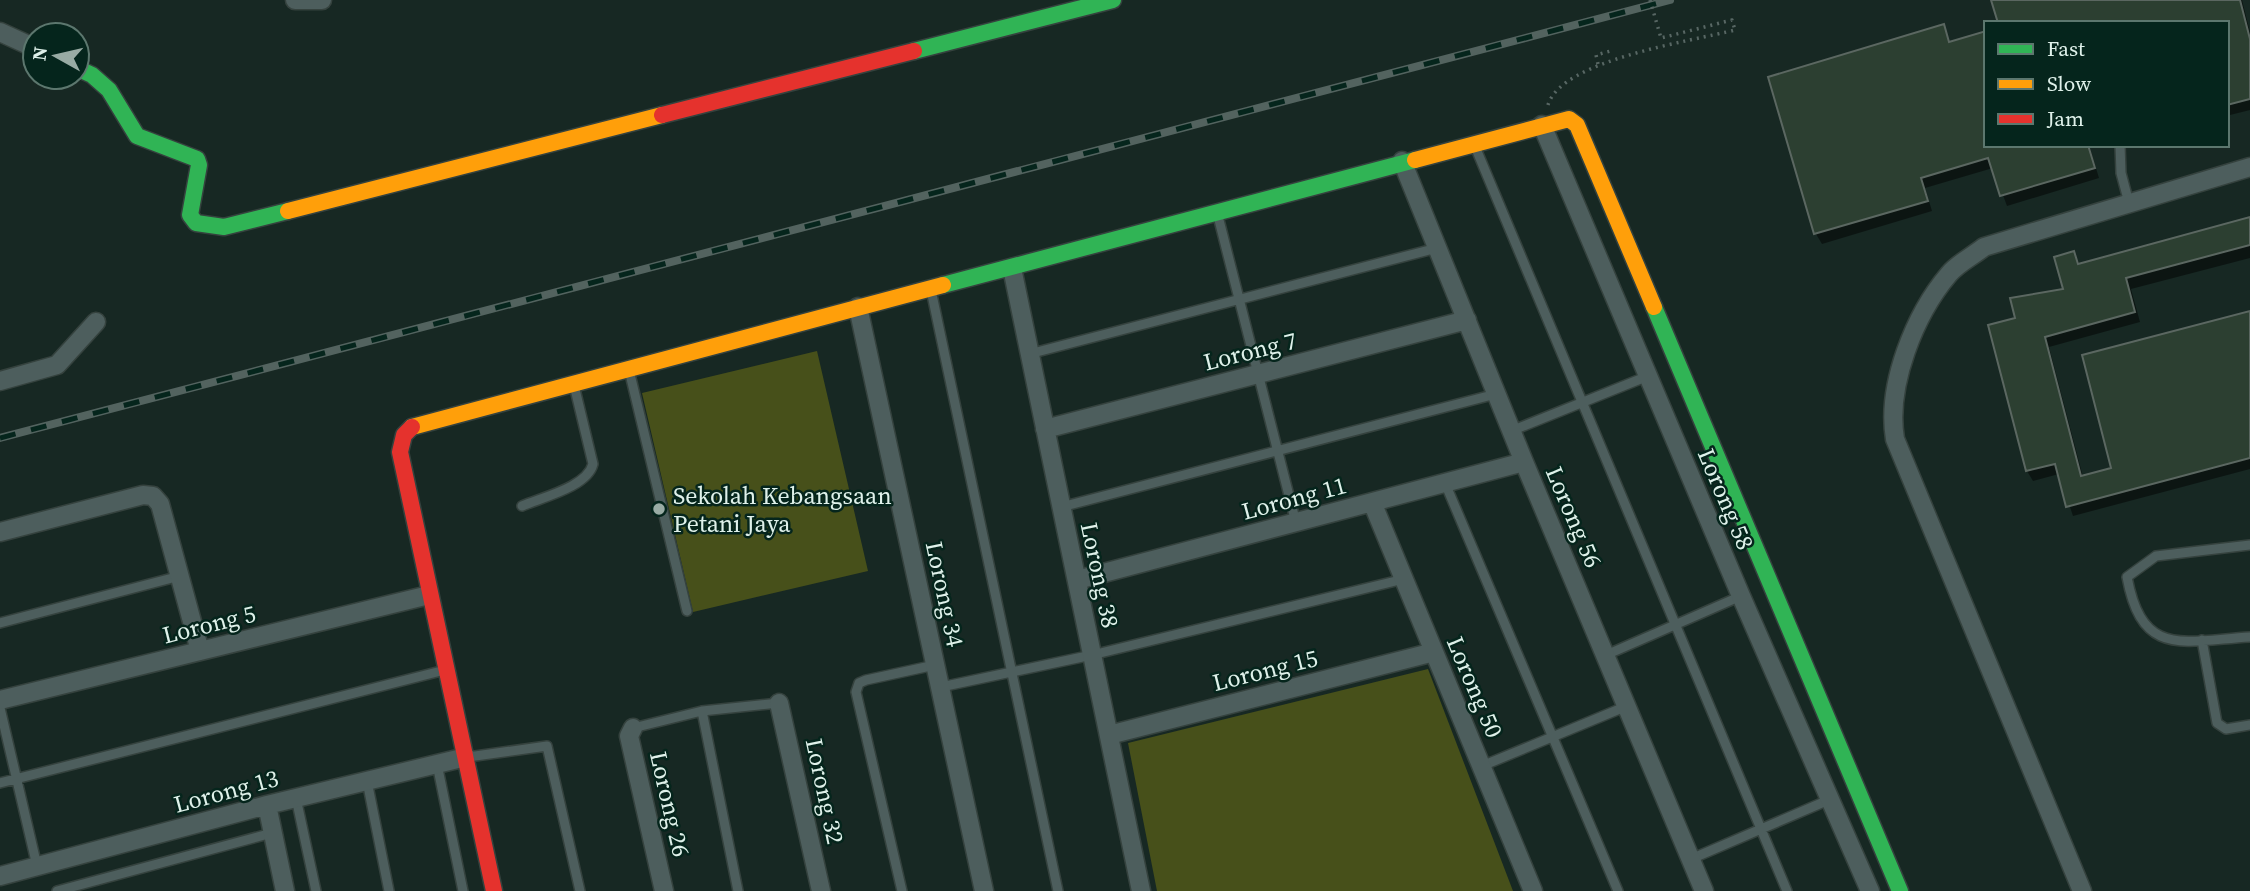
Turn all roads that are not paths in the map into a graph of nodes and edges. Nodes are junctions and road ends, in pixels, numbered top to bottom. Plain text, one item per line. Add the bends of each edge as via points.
1 (295, 0) edge
2 (322, 0) edge
3 (1113, 0) edge
4 (0, 32) edge
5 (21, 42) edge
6 (91, 75) edge
7 (1542, 125) junction
8 (1473, 143) junction
9 (2120, 147) edge
10 (1402, 161) junction
11 (2250, 167) edge
12 (2129, 203) junction
13 (1217, 212) junction
14 (1437, 248) junction
15 (1012, 268) junction
16 (931, 290) junction
17 (1239, 300) junction
18 (858, 307) junction
19 (1466, 320) junction
20 (96, 322) dead end
21 (1030, 354) junction
22 (628, 369) junction
23 (1258, 374) junction
24 (1648, 376) junction
25 (0, 382) edge
26 (574, 383) junction
27 (1496, 394) junction
28 (1582, 403) junction
29 (1045, 429) junction
30 (1511, 432) junction
31 (1277, 451) junction
32 (1524, 462) junction
33 (1445, 483) junction
34 (1372, 502) junction
35 (522, 506) dead end
36 (1061, 507) junction
37 (1296, 523) junction
38 (0, 532) edge
39 (2250, 545) edge
40 (180, 576) junction
41 (1404, 579) junction
42 (1077, 580) junction
43 (429, 594) junction
44 (1741, 596) junction
45 (687, 611) dead end
46 (0, 623) edge
47 (1675, 625) junction
48 (2250, 637) edge
49 (2202, 640) junction
50 (200, 651) junction
51 (1434, 652) junction
52 (1092, 655) junction
53 (1606, 655) junction
54 (935, 665) junction
55 (445, 670) junction
56 (1012, 673) junction
57 (941, 687) junction
58 (0, 700) edge
59 (779, 703) joint
60 (1627, 706) junction
61 (0, 708) edge
62 (702, 711) junction
63 (2250, 725) edge
64 (633, 728) joint
65 (1109, 735) junction
66 (1553, 738) junction
67 (466, 757) junction
68 (437, 764) junction
69 (1482, 766) junction
70 (17, 779) junction
71 (367, 781) junction
72 (0, 783) edge
73 (1858, 787) junction
74 (296, 798) junction
75 (1832, 799) junction
76 (267, 805) junction
77 (1760, 829) junction
78 (272, 833) junction
79 (1691, 859) junction
80 (37, 867) junction
81 (0, 876) edge
82 (57, 891) edge
83 (285, 891) edge
84 (316, 891) edge
85 (389, 891) edge
86 (463, 891) edge
87 (494, 891) edge
88 (580, 891) edge
89 (664, 891) edge
90 (738, 891) edge
91 (821, 891) edge
92 (902, 891) edge
93 (984, 891) edge
94 (1058, 891) edge
95 (1141, 891) edge
96 (1533, 891) edge
97 (1618, 891) edge
98 (1704, 891) edge
99 (1787, 891) edge
100 (1870, 891) edge
101 (1900, 891) edge
102 (2082, 891) edge

1 - 2 street
3 - 6 street via 224,227 196,223 190,215 197,159 137,136 109,90
4 - 5 street
7 - 8 street
7 - 24 street, Lorong 58
7 - 73 street via 1569,118 1576,122
8 - 10 street
8 - 28 lane
9 - 12 lane
10 - 13 street
10 - 14 street, Lorong 56
11 - 12 street
12 - 102 street via 1984,247 1951,271 1922,310 1904,357 1892,422 1895,439
13 - 15 street
13 - 17 lane
14 - 17 lane
14 - 19 street, Lorong 56
15 - 16 street
15 - 21 street, Lorong 38
16 - 18 street
16 - 56 lane
17 - 21 lane
17 - 23 lane
18 - 22 street
18 - 54 street, Lorong 34
19 - 23 street, Lorong 7
19 - 27 street, Lorong 56
20 - 25 street via 57,365
21 - 29 street, Lorong 38
22 - 26 street
22 - 45 lane
23 - 29 street, Lorong 7
23 - 31 lane
24 - 28 lane
24 - 44 street, Lorong 58
26 - 35 lane via 591,471 578,482
26 - 43 street via 414,425 404,435 400,452
27 - 30 street, Lorong 56
27 - 31 lane
28 - 30 lane
28 - 47 lane
29 - 36 street, Lorong 38
30 - 32 street, Lorong 56
31 - 36 lane
31 - 37 lane
32 - 33 street, Lorong 11
32 - 53 street, Lorong 56
33 - 34 street, Lorong 11
33 - 66 lane
34 - 37 street, Lorong 11
34 - 41 street, Lorong 50
36 - 42 street, Lorong 38
37 - 42 street, Lorong 11
38 - 40 street via 153,496 160,504
39 - 49 lane via 2156,556 2127,577 2133,607 2147,630 2172,640
40 - 46 lane
40 - 50 street
41 - 51 street, Lorong 50
41 - 52 lane
42 - 52 street, Lorong 38
43 - 50 street, Lorong 5
43 - 55 street
44 - 47 lane
44 - 75 street, Lorong 58
47 - 53 lane
47 - 77 lane
48 - 49 lane
49 - 63 lane via 2217,723 2226,729
50 - 58 street, Lorong 5
51 - 65 street, Lorong 15
51 - 69 street, Lorong 50
52 - 56 lane
52 - 65 street, Lorong 38
53 - 60 street, Lorong 56
54 - 57 street, Lorong 34
54 - 92 lane via 866,680 856,692
55 - 67 street
55 - 70 lane
56 - 57 lane
56 - 94 lane
57 - 93 street, Lorong 34
59 - 62 lane
59 - 91 street, Lorong 32
60 - 66 lane
60 - 79 street, Lorong 56
61 - 70 lane
62 - 64 lane
62 - 90 lane
64 - 89 street, Lorong 26 via 629,736
65 - 95 street, Lorong 38
66 - 69 lane
66 - 97 lane
67 - 68 street, Lorong 13
67 - 87 street
67 - 88 lane via 547,746
68 - 71 street, Lorong 13
68 - 86 lane
69 - 96 street, Lorong 50
70 - 72 lane
70 - 80 lane
71 - 74 street, Lorong 13
71 - 85 lane
73 - 75 street
73 - 101 street
74 - 76 street, Lorong 13
74 - 84 lane
75 - 77 lane
75 - 100 street, Lorong 58
76 - 78 street
76 - 80 street, Lorong 13
77 - 79 lane
77 - 99 lane
78 - 82 lane
78 - 83 street
79 - 98 street, Lorong 56
80 - 81 street, Lorong 13

